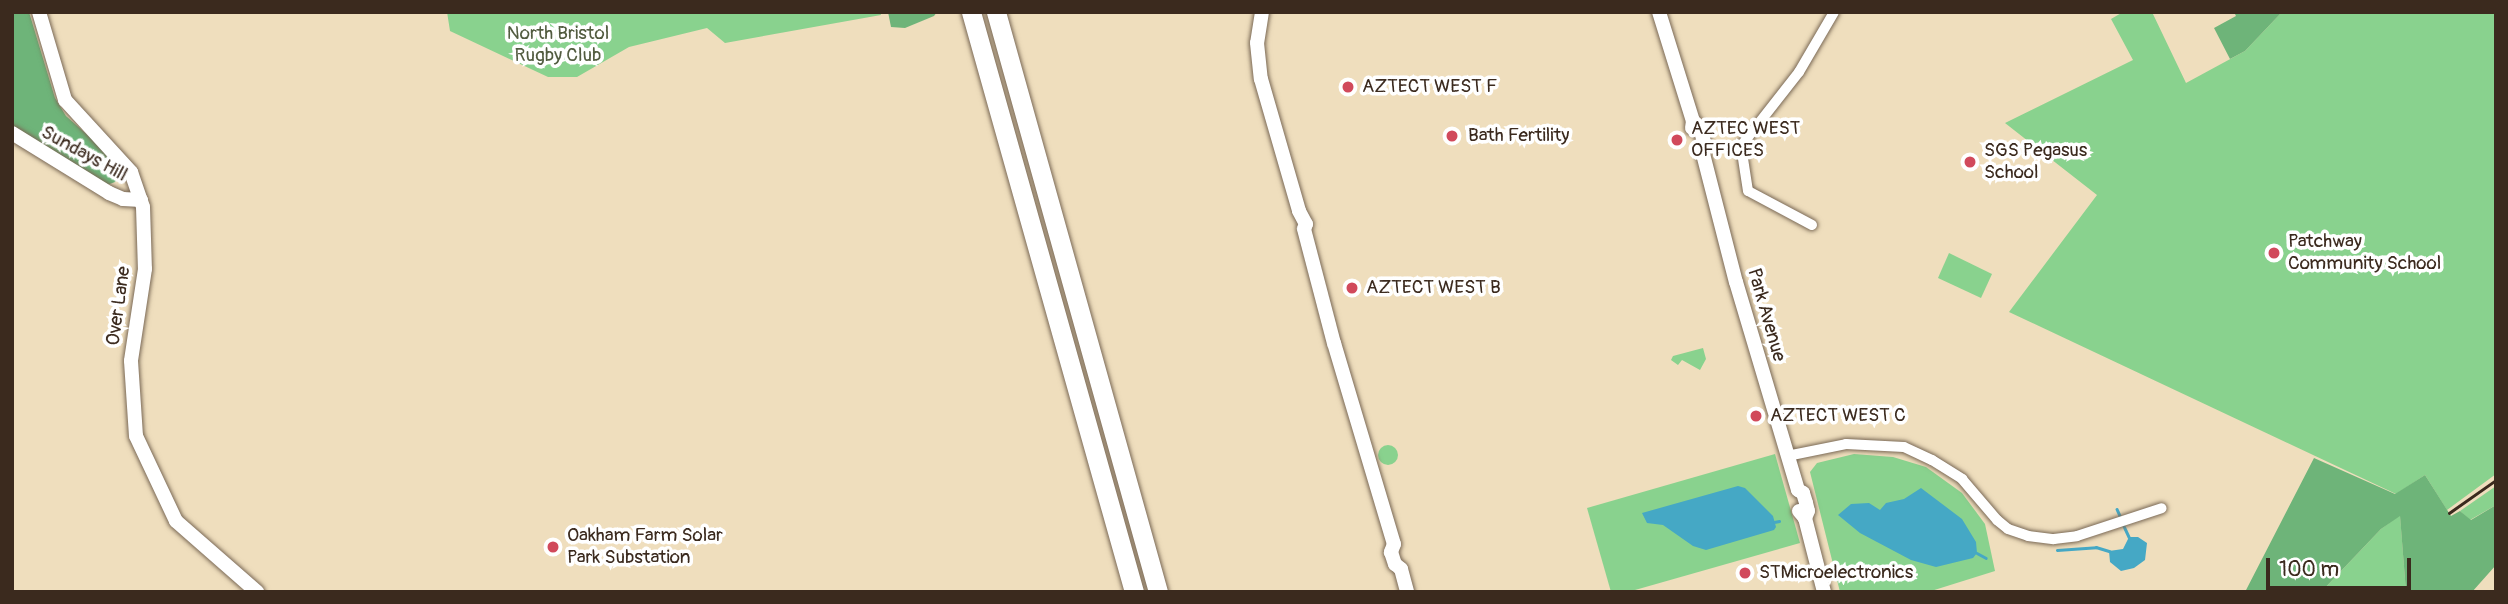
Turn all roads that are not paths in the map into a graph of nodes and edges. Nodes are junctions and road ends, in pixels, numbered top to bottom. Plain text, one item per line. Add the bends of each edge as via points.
1 (39, 12) edge
2 (996, 12) edge
3 (1005, 12) edge
4 (1262, 12) edge
5 (1659, 12) edge
6 (1834, 12) edge
7 (972, 18) edge
8 (1026, 118) junction
9 (12, 133) edge
10 (141, 200) junction
11 (1812, 225) dead end
12 (1787, 456) junction
13 (2162, 508) dead end
14 (257, 592) edge
15 (1134, 592) edge
16 (1158, 592) edge
17 (1407, 592) edge
18 (1824, 592) edge

1 - 10 street, Over Lane via 65,100 131,172
2 - 8 highway
3 - 8 highway
4 - 17 street via 1256,43 1261,79 1299,211 1298,226 1304,229 1394,544 1401,548 1405,562 1401,569
5 - 12 street, Park Avenue
6 - 11 street via 1799,72 1741,146 1746,193
7 - 15 highway
8 - 16 highway
9 - 10 street, Sundays Hill via 109,193
10 - 14 street, Over Lane via 145,270 131,361 136,436 176,521
12 - 13 street via 1846,444 1904,447 1962,479 2008,529 2028,536 2077,536
12 - 18 street, Park Avenue

